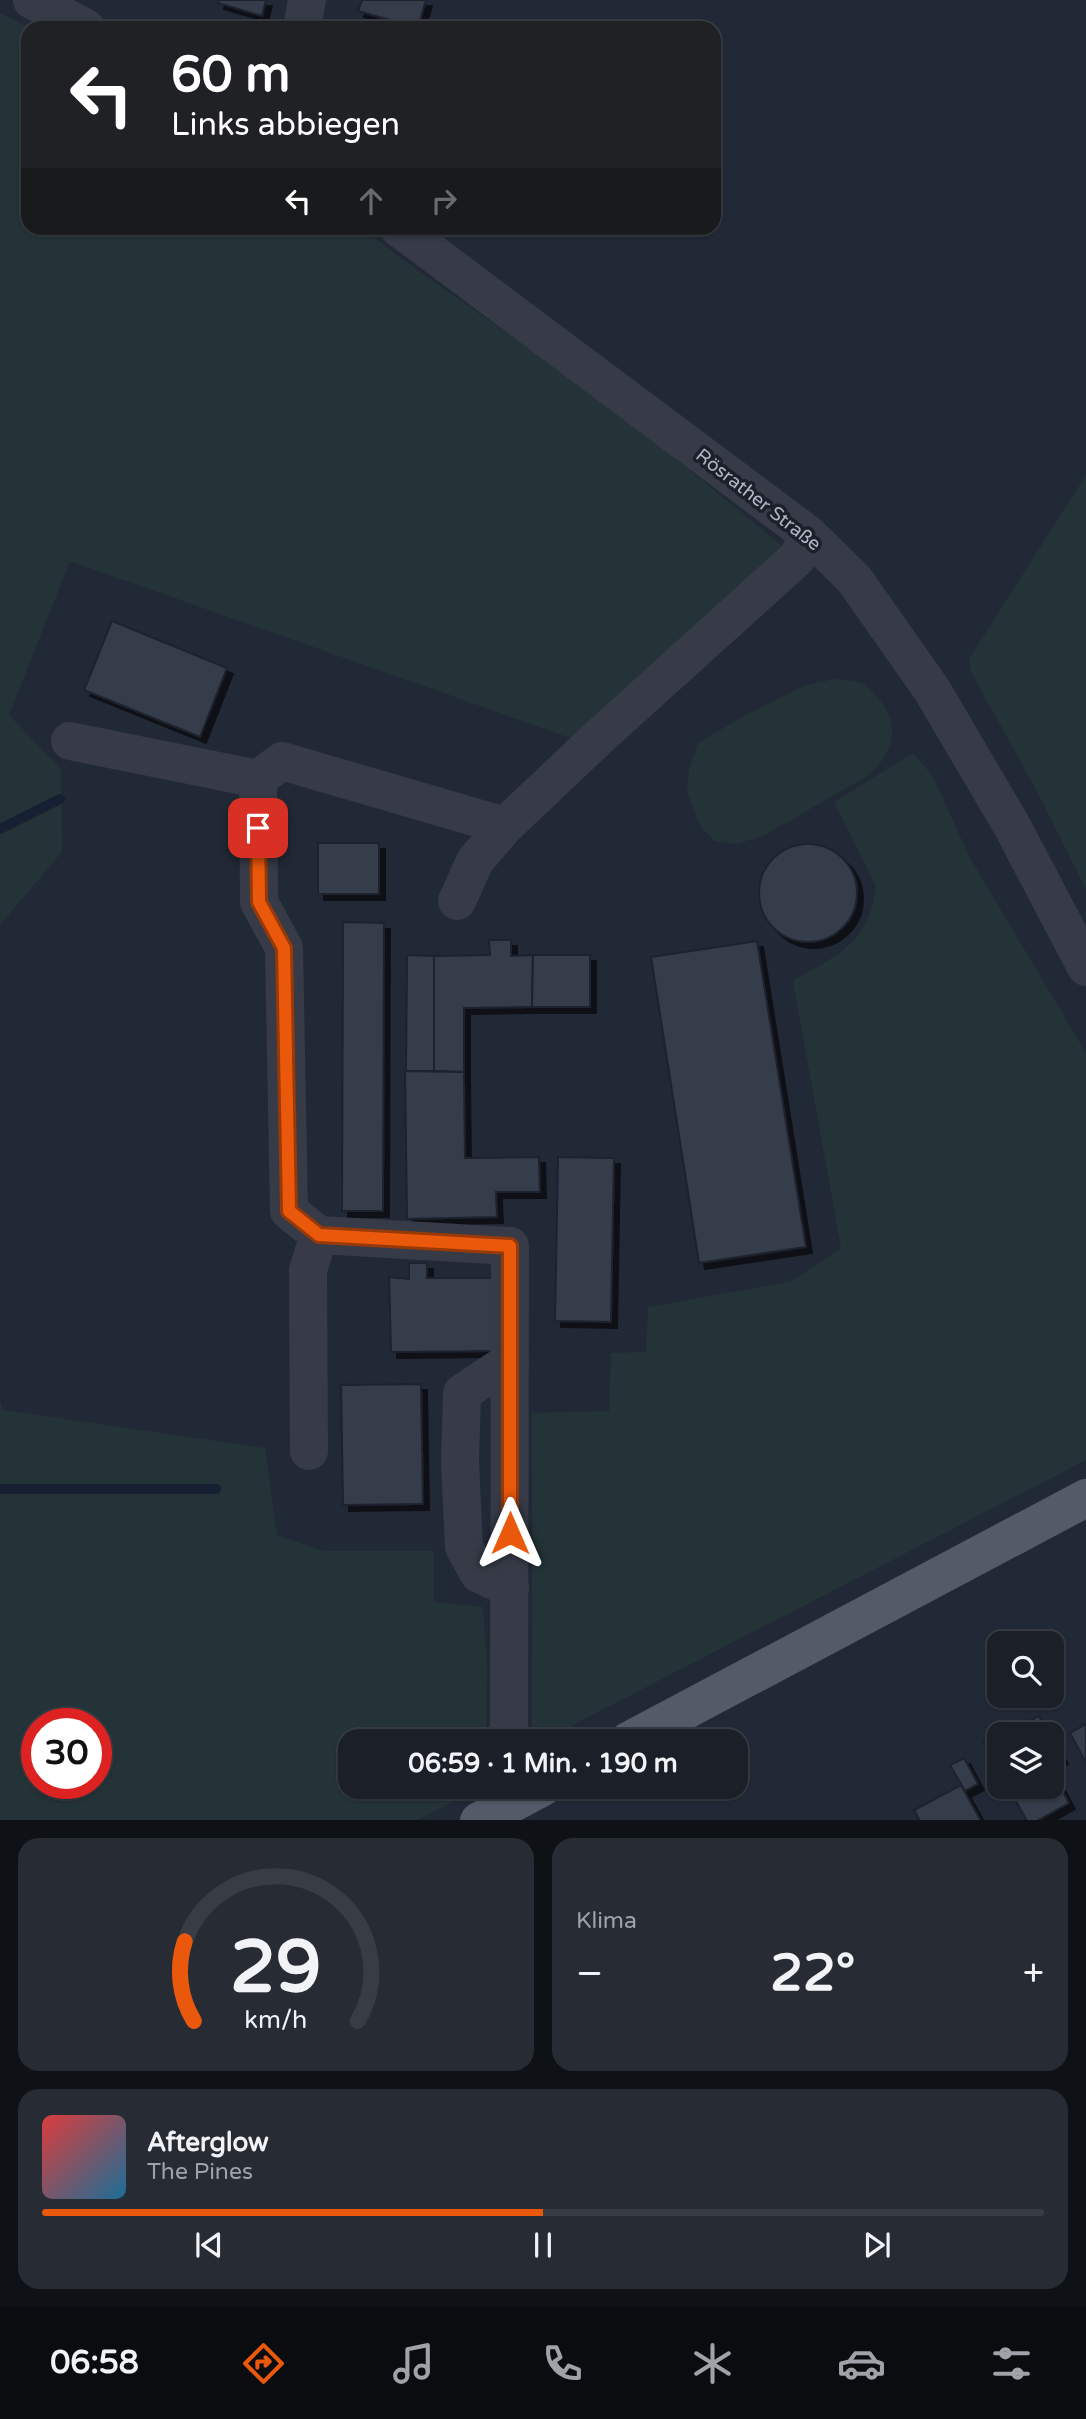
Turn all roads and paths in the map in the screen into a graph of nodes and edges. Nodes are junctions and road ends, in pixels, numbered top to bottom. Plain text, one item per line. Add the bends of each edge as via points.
1 (32, 0) edge
2 (307, 0) edge
3 (72, 21) edge
4 (302, 21) edge
5 (408, 235) edge
6 (809, 535) junction
7 (71, 741) dead end
8 (258, 779) junction
9 (505, 826) junction
10 (457, 901) dead end
11 (1086, 967) edge
12 (319, 1235) junction
13 (510, 1362) junction
14 (309, 1451) dead end
15 (1086, 1498) edge
16 (510, 1588) junction
17 (509, 1729) edge
18 (651, 1729) edge

1 - 3 street
2 - 4 street
5 - 6 street, Rösrather Straße
6 - 9 street via 797,558
6 - 11 street, Rösrather Straße via 854,579 932,690 1012,826
7 - 8 street
8 - 9 street via 282,761
8 - 12 street via 259,902 284,948 289,1211
9 - 10 street via 475,861
12 - 13 street via 510,1246
12 - 14 street via 308,1270
13 - 16 street
13 - 16 street via 462,1393 460,1462 464,1547 479,1574
15 - 18 main road
16 - 17 street

